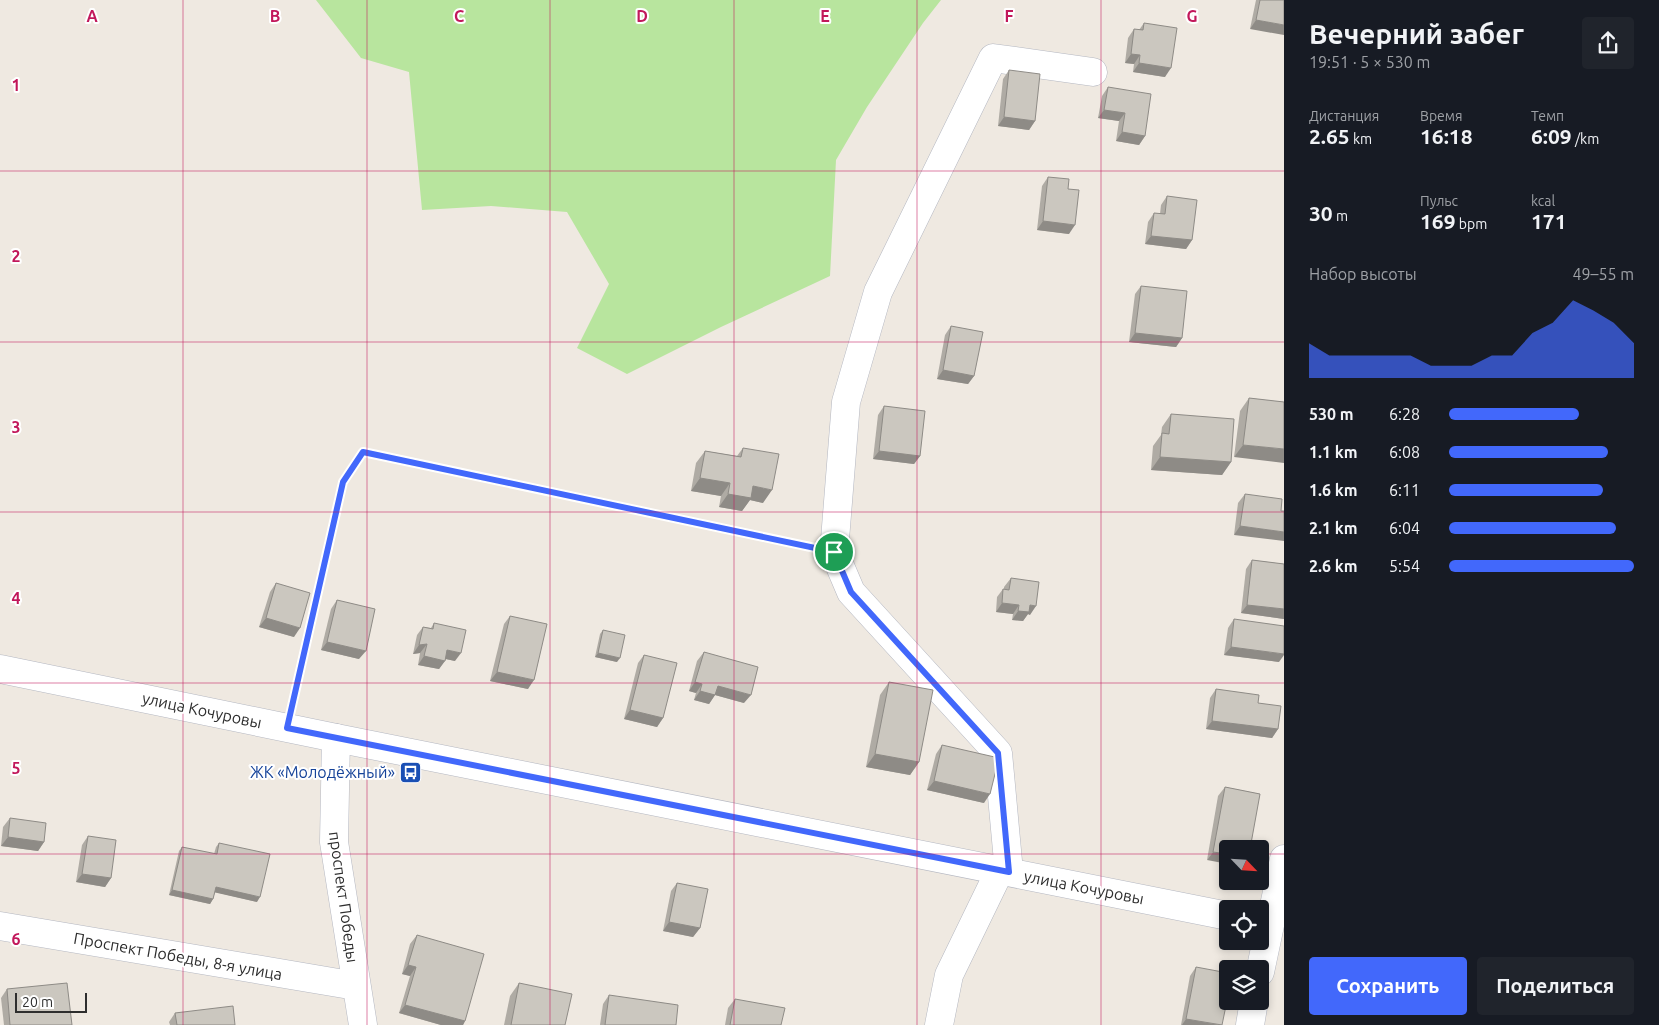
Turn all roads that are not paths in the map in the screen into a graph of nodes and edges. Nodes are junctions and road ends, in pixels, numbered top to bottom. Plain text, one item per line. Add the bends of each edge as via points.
1 (1093, 72) dead end
2 (0, 668) edge
3 (336, 738) junction
4 (1284, 859) edge
5 (1004, 871) junction
6 (1219, 914) edge
7 (1271, 925) edge
8 (0, 926) edge
9 (1263, 960) edge
10 (356, 986) junction
11 (1252, 1010) edge
12 (363, 1025) edge
13 (938, 1025) edge
14 (1250, 1025) edge

1 - 5 street via 992,58 878,292 846,402 834,552 851,592 998,753
2 - 3 street, улица Кочуровы
3 - 5 street, улица Кочуровы
3 - 10 street, проспект Победы via 334,842
4 - 7 street
5 - 6 street, улица Кочуровы
5 - 13 street via 949,975
7 - 9 street
8 - 10 street, Проспект Победы, 8-я улица
10 - 12 street, проспект Победы
11 - 14 street

